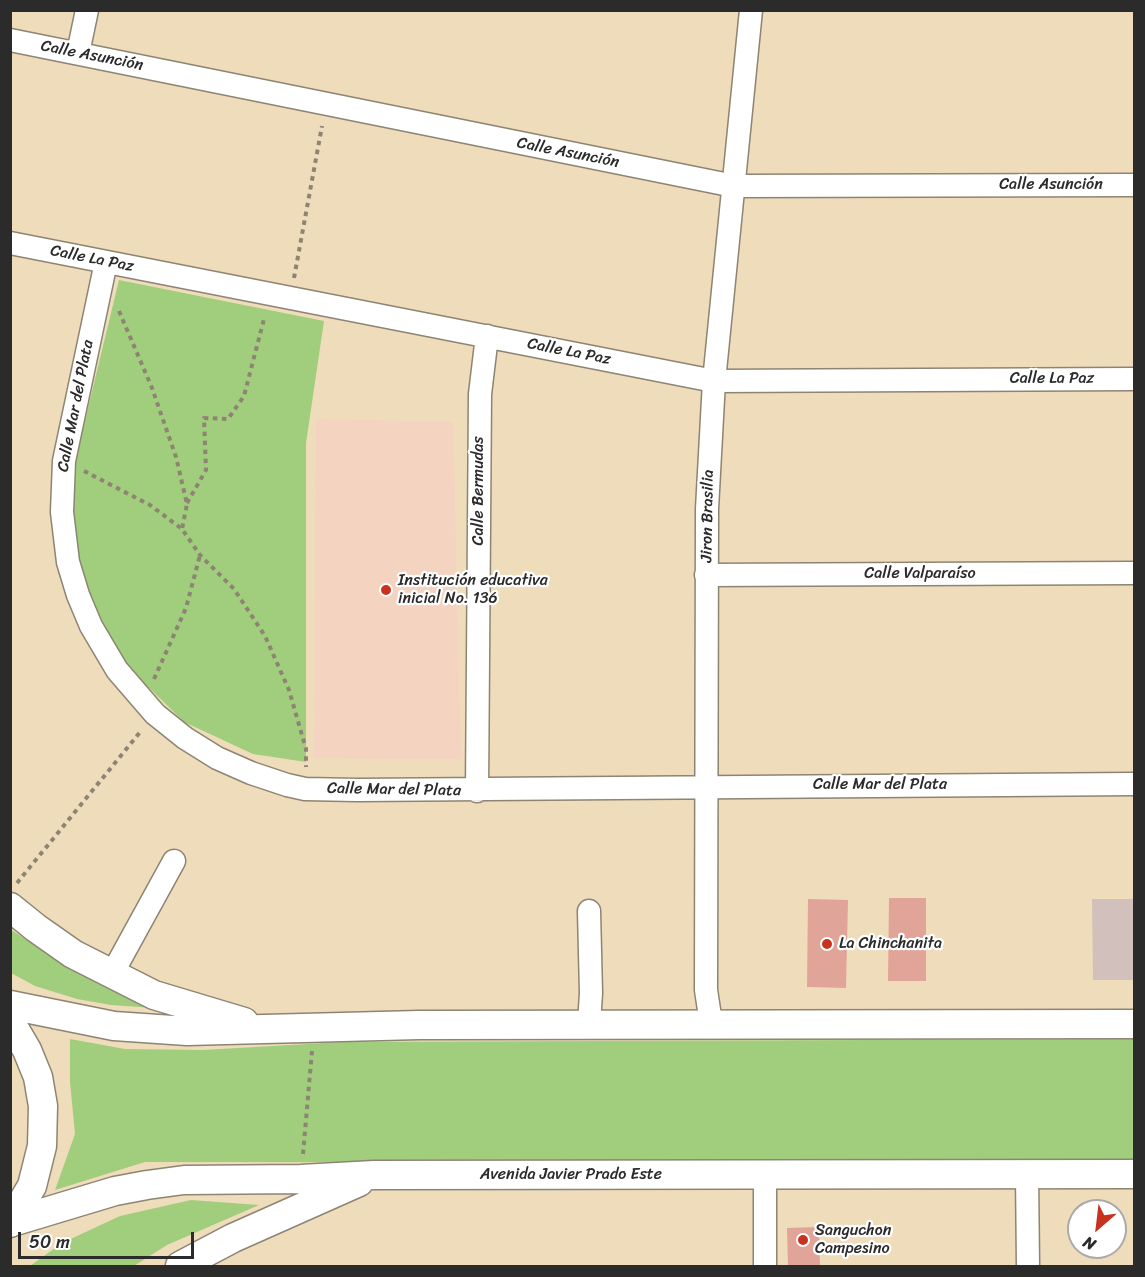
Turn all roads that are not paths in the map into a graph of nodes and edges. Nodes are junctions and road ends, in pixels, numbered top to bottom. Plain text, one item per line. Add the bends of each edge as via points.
1 (87, 10) edge
2 (751, 10) edge
3 (10, 40) edge
4 (78, 52) junction
5 (1134, 185) edge
6 (734, 186) junction
7 (10, 243) edge
8 (104, 272) junction
9 (487, 336) junction
10 (1134, 379) edge
11 (714, 381) junction
12 (1134, 573) edge
13 (706, 575) junction
14 (1134, 784) edge
15 (706, 787) junction
16 (477, 791) junction
17 (174, 861) dead end
18 (10, 906) edge
19 (589, 911) dead end
20 (112, 974) junction
21 (10, 1005) edge
22 (10, 1022) edge
23 (711, 1023) junction
24 (589, 1024) junction
25 (1134, 1024) edge
26 (315, 1026) junction
27 (765, 1174) junction
28 (1027, 1174) junction
29 (1134, 1174) edge
30 (374, 1175) junction
31 (11, 1222) edge
32 (180, 1266) edge
33 (765, 1266) edge
34 (1028, 1266) edge

1 - 4 street
2 - 6 street, Jiron Brasilia
3 - 4 street, Calle Asunción
4 - 6 street, Calle Asunción
5 - 6 street, Calle Asunción
6 - 11 street, Jiron Brasilia
7 - 8 street, Calle La Paz
8 - 9 street, Calle La Paz via 291,298
8 - 16 street, Calle Mar del Plata via 64,461 61,495 68,562 78,595 91,626 128,684 185,738 260,777 306,789
9 - 11 street, Calle La Paz
9 - 16 street, Calle Bermudas via 480,394
10 - 11 street, Calle La Paz
11 - 13 street, Jiron Brasilia
12 - 13 street, Calle Valparaíso
13 - 15 street, Jiron Brasilia
14 - 15 street, Calle Mar del Plata
15 - 16 street, Calle Mar del Plata
15 - 23 street, Jiron Brasilia via 706,990
17 - 20 street
18 - 20 main road via 73,954
19 - 24 street
20 - 26 main road via 154,995 241,1022
21 - 26 main road via 151,1030
22 - 31 main road via 38,1077 43,1106 42,1146 32,1186
23 - 24 main road
23 - 25 main road
24 - 26 main road
27 - 28 main road, Avenida Javier Prado Este
27 - 30 main road, Avenida Javier Prado Este
27 - 33 street
28 - 29 main road, Avenida Javier Prado Este
28 - 34 street
30 - 31 main road, Avenida Javier Prado Este via 184,1180 115,1191
30 - 32 main road

